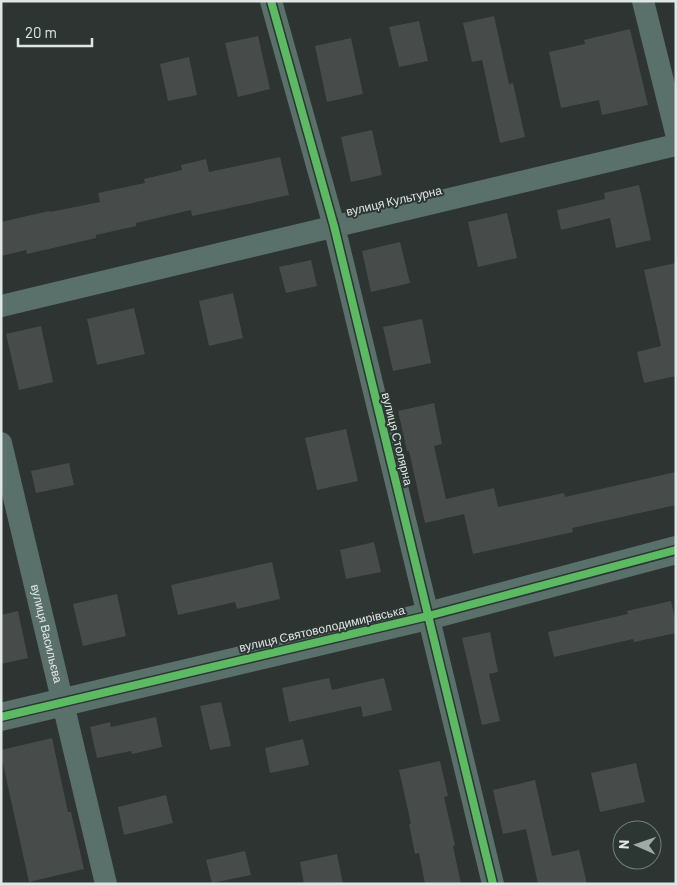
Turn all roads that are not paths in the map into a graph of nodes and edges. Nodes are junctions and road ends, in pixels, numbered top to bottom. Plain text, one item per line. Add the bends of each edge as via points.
1 (270, 1) edge
2 (643, 1) edge
3 (676, 133) edge
4 (676, 145) edge
5 (334, 226) junction
6 (1, 306) edge
7 (1, 443) edge
8 (676, 550) edge
9 (428, 616) junction
10 (63, 702) junction
11 (1, 717) edge
12 (106, 884) edge
13 (493, 884) edge

1 - 5 street, вулиця Столярна
2 - 3 street
4 - 5 street, вулиця Культурна
5 - 6 street, вулиця Культурна
5 - 9 street, вулиця Столярна
7 - 10 street, вулиця Васильєва
8 - 9 street, вулиця Святоволодимирівська
9 - 10 street, вулиця Святоволодимирівська
9 - 13 street, вулиця Столярна
10 - 11 street, вулиця Святоволодимирівська
10 - 12 street, вулиця Васильєва

